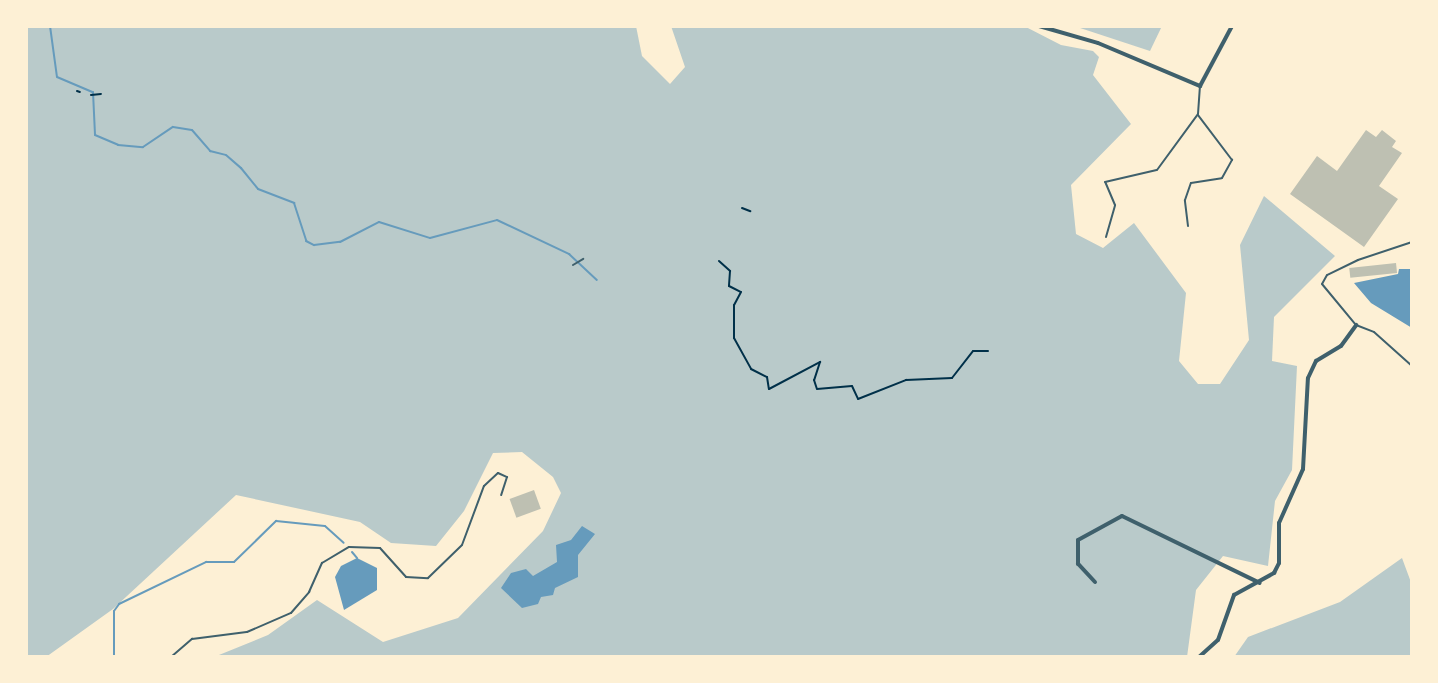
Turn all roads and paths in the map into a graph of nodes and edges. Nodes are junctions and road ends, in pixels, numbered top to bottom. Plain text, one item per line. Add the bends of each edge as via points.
1 (1039, 26) edge
2 (1232, 26) edge
3 (1412, 71) edge
4 (1412, 76) edge
5 (1200, 86) junction
6 (101, 94) dead end
7 (91, 95) dead end
8 (1198, 114) junction
9 (742, 208) dead end
10 (750, 211) dead end
11 (1188, 226) dead end
12 (1106, 237) dead end
13 (1412, 242) edge
14 (583, 259) dead end
15 (719, 261) dead end
16 (573, 265) dead end
17 (1356, 325) junction
18 (988, 351) dead end
19 (1412, 366) edge
20 (501, 495) dead end
21 (1095, 582) dead end
22 (1260, 583) junction
23 (171, 657) edge
24 (1199, 657) edge

1 - 5 street via 1098,43
2 - 5 street
3 - 4 lane
5 - 8 lane
6 - 7 path
8 - 11 lane via 1232,160 1222,178 1191,183 1185,200
8 - 12 lane via 1157,170 1105,182 1115,205
9 - 10 path
13 - 17 lane via 1358,260 1323,280 1323,289
14 - 16 lane
15 - 18 path via 730,271 729,286 741,292 734,305 734,338 751,369 767,377 769,389 820,362 817,389 852,386 858,399 906,380 952,378 973,351
17 - 19 lane via 1374,332
17 - 22 street via 1341,346 1316,361 1308,378 1303,469 1279,523 1279,563
20 - 23 lane via 507,477 498,473 484,486 462,545 428,578 406,577 380,548 349,547 322,563 309,592 291,613 247,632 192,639
21 - 22 street via 1078,564 1078,540 1122,516
22 - 24 street via 1234,595 1218,640

